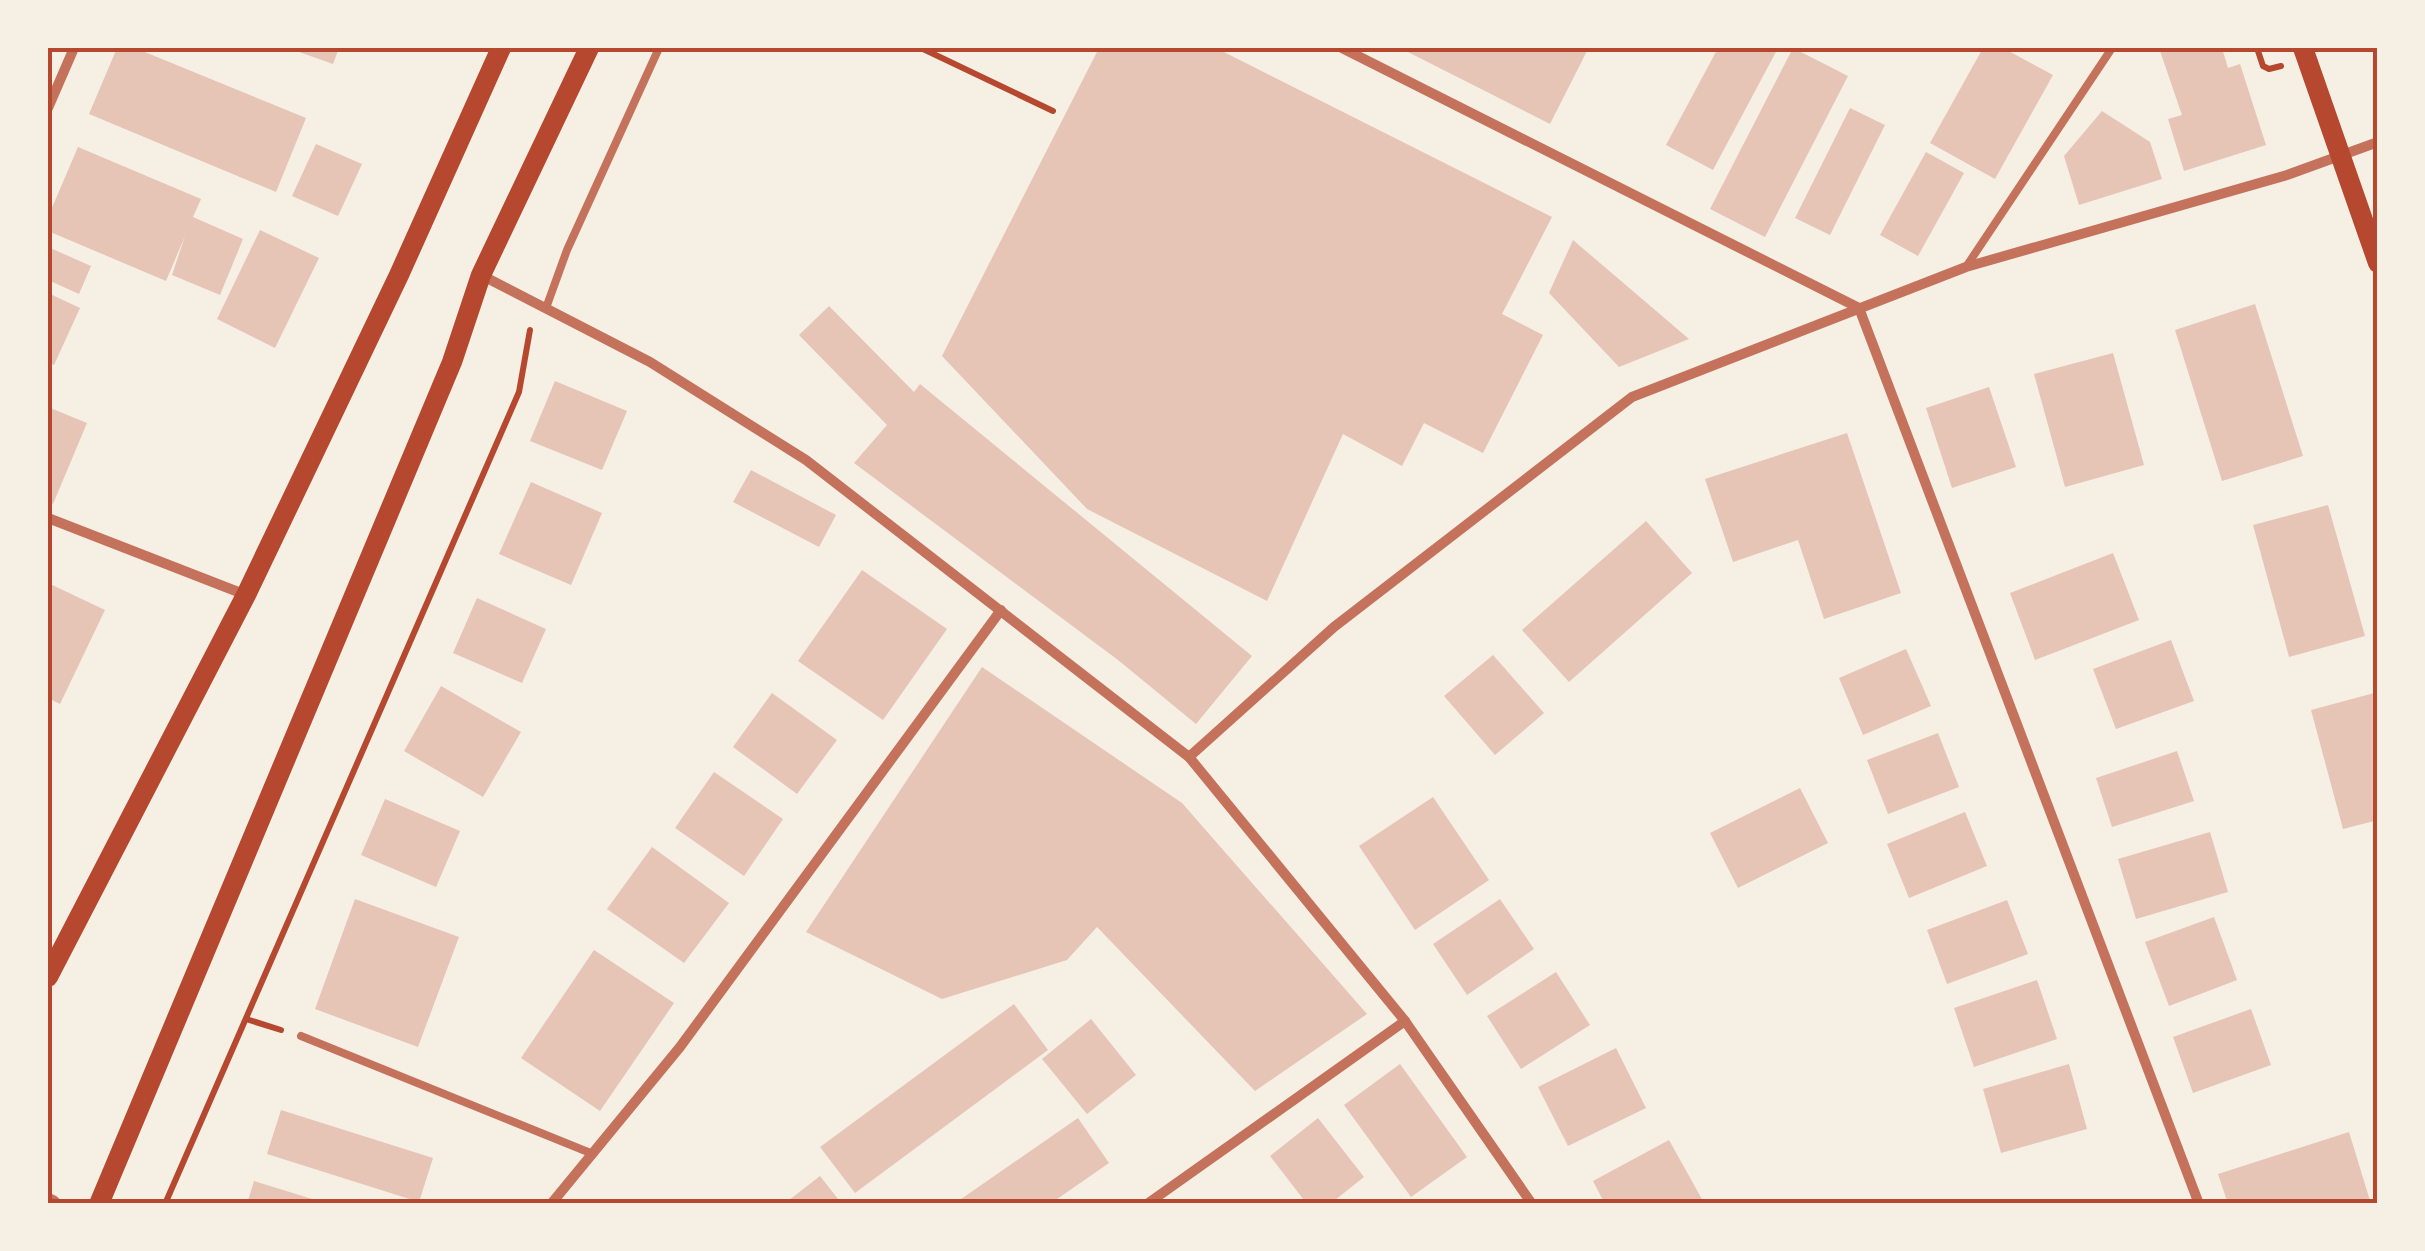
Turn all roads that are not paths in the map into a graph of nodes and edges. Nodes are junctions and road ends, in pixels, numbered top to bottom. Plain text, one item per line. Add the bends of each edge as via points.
1 (74, 48) edge
2 (501, 48) edge
3 (589, 48) edge
4 (659, 48) edge
5 (1342, 48) edge
6 (2112, 48) edge
7 (2304, 48) edge
8 (48, 105) edge
9 (2378, 142) edge
10 (2340, 155) junction
11 (2378, 262) edge
12 (1966, 267) junction
13 (481, 275) junction
14 (541, 305) junction
15 (1859, 308) junction
16 (48, 518) edge
17 (246, 595) junction
18 (1001, 610) junction
19 (1189, 756) junction
20 (48, 977) edge
21 (1405, 1021) junction
22 (301, 1036) road end
23 (592, 1154) junction
24 (99, 1204) edge
25 (552, 1204) edge
26 (1147, 1204) edge
27 (1532, 1204) edge
28 (2199, 1204) edge

1 - 8 street
2 - 17 main road
3 - 13 main road
4 - 14 lane
5 - 15 street
6 - 12 lane
7 - 10 main road
9 - 10 street
10 - 11 main road
10 - 12 street
12 - 15 street
13 - 14 street
13 - 24 main road via 452,362
14 - 18 street via 650,362 806,460
15 - 19 street via 1632,398 1334,627
15 - 28 street
16 - 17 street
17 - 20 main road
18 - 19 street
18 - 23 street via 680,1047
19 - 21 street
21 - 26 street
21 - 27 street
22 - 23 lane
23 - 25 street

